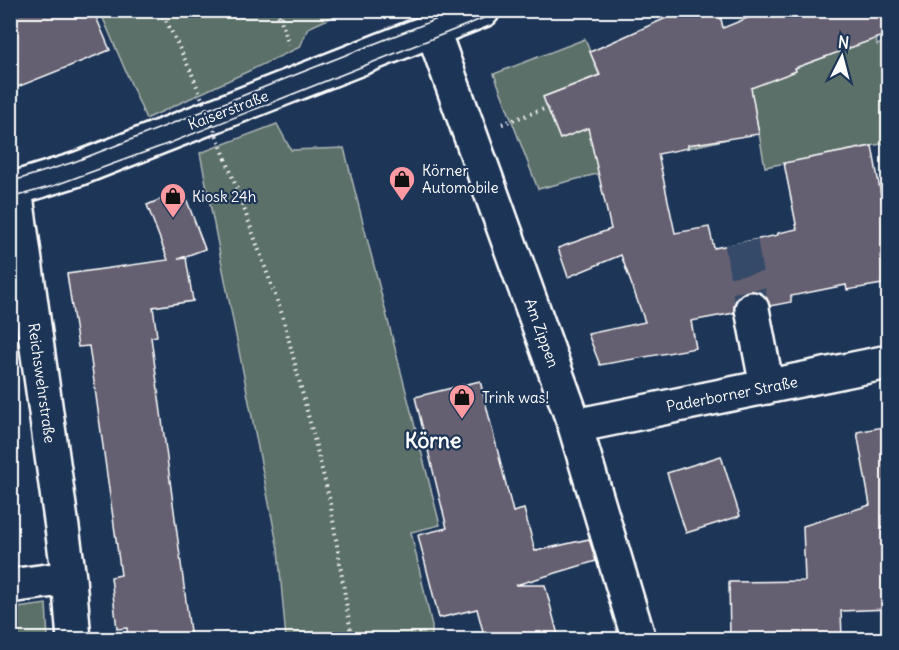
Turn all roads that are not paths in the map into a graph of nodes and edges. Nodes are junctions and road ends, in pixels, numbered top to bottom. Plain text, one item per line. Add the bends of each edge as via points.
1 (483, 10) edge
2 (440, 22) edge
3 (13, 189) edge
4 (753, 309) tunnel mouth
5 (888, 362) edge
6 (767, 387) junction
7 (575, 426) junction
8 (69, 578) junction
9 (10, 586) edge
10 (74, 639) edge
11 (639, 639) edge

1 - 2 street, Kaiserstraße
2 - 3 street, Kaiserstraße via 78,170
2 - 7 street, Am Zippen via 471,137
3 - 8 street, Reichswehrstraße
4 - 6 street
5 - 6 street, Paderborner Straße
6 - 7 street, Paderborner Straße
7 - 11 street, Am Zippen
8 - 9 street
8 - 10 street, Reichswehrstraße

